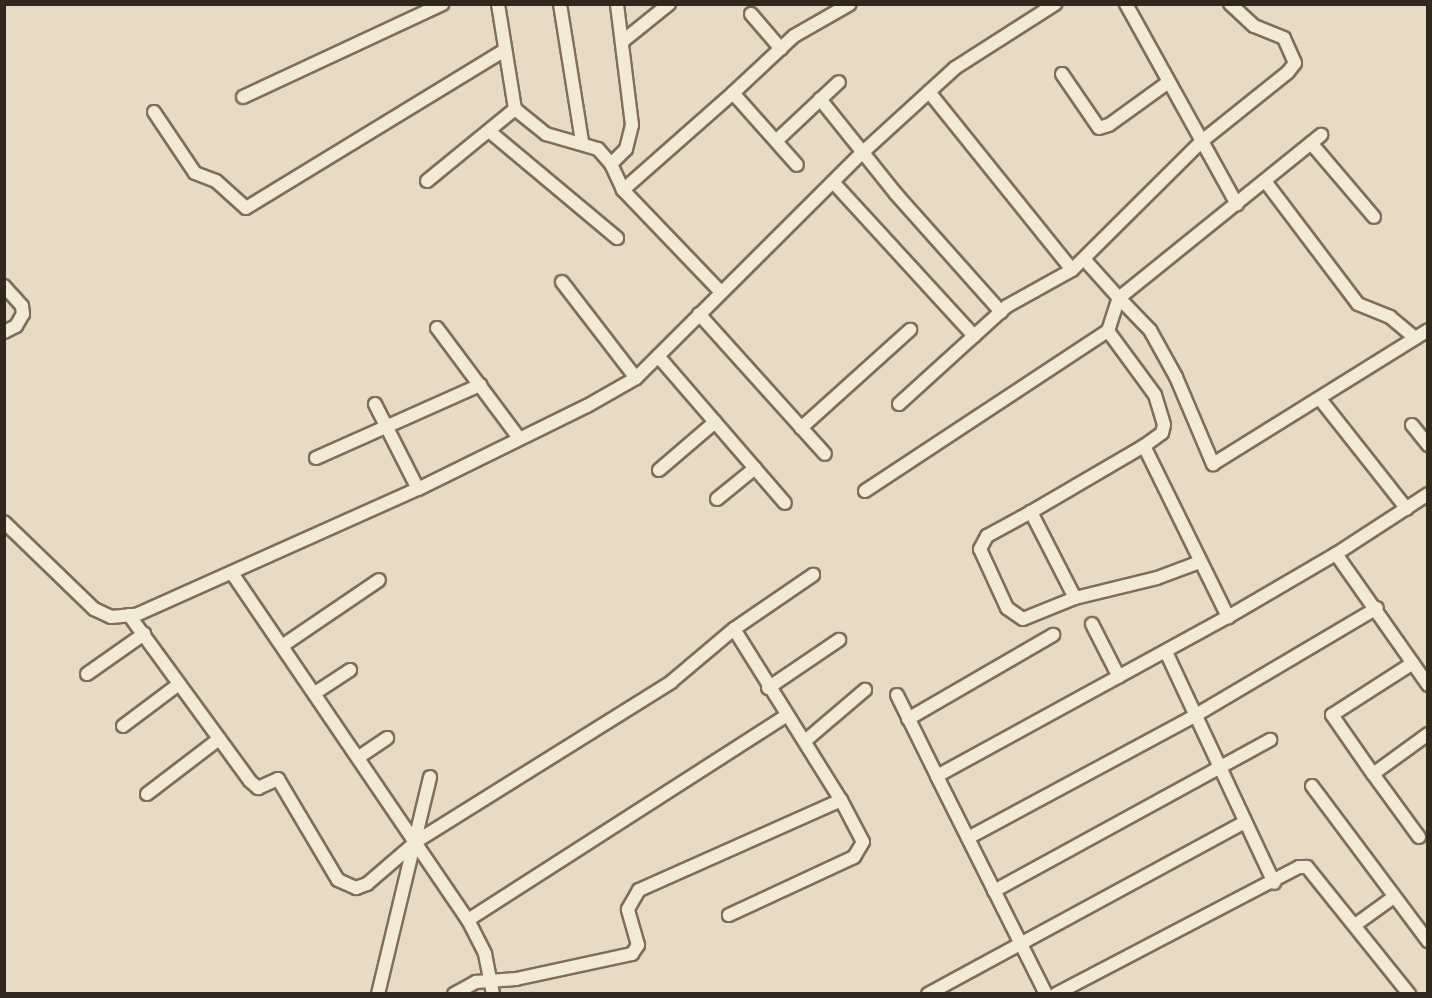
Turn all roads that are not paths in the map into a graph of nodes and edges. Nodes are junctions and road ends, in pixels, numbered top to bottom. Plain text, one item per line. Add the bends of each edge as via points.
1 (442, 4) edge
2 (498, 4) edge
3 (560, 4) edge
4 (617, 4) edge
5 (669, 4) edge
6 (850, 4) edge
7 (1055, 4) edge
8 (1126, 4) edge
9 (1230, 4) edge
10 (751, 14) dead end
11 (623, 41) junction
12 (781, 49) junction
13 (505, 50) junction
14 (1062, 74) dead end
15 (839, 82) dead end
16 (1167, 83) junction
17 (929, 92) junction
18 (733, 93) junction
19 (243, 97) dead end
20 (820, 99) junction
21 (515, 109) junction
22 (154, 112) dead end
23 (489, 131) junction
24 (1321, 135) dead end
25 (776, 141) junction
26 (1202, 141) junction
27 (582, 142) junction
28 (1311, 144) junction
29 (862, 153) junction
30 (611, 164) junction
31 (797, 165) dead end
32 (427, 181) dead end
33 (1265, 181) junction
34 (833, 182) junction
35 (623, 190) junction
36 (1237, 204) junction
37 (1374, 217) dead end
38 (617, 238) dead end
39 (1084, 259) junction
40 (1072, 270) junction
41 (562, 282) dead end
42 (4, 286) edge
43 (720, 291) junction
44 (1119, 298) junction
45 (1001, 312) junction
46 (699, 314) junction
47 (437, 328) dead end
48 (910, 330) dead end
49 (1428, 330) edge
50 (1108, 331) junction
51 (4, 332) edge
52 (974, 336) junction
53 (1415, 339) junction
54 (658, 356) junction
55 (636, 378) junction
56 (480, 385) junction
57 (1320, 399) junction
58 (375, 404) dead end
59 (899, 404) dead end
60 (715, 422) junction
61 (1412, 425) dead end
62 (386, 427) junction
63 (801, 428) junction
64 (519, 438) junction
65 (1428, 445) edge
66 (1144, 446) junction
67 (825, 454) dead end
68 (316, 458) dead end
69 (755, 468) junction
70 (659, 470) dead end
71 (418, 489) junction
72 (865, 490) dead end
73 (1428, 494) edge
74 (717, 499) dead end
75 (785, 503) dead end
76 (1407, 509) junction
77 (1030, 512) junction
78 (4, 522) edge
79 (1336, 554) junction
80 (1200, 562) junction
81 (231, 573) junction
82 (813, 575) dead end
83 (379, 580) dead end
84 (1075, 598) junction
85 (1377, 608) junction
86 (129, 615) junction
87 (1228, 617) junction
88 (1092, 624) dead end
89 (734, 629) junction
90 (144, 634) junction
91 (1053, 635) dead end
92 (839, 640) dead end
93 (282, 646) junction
94 (1166, 652) junction
95 (1413, 663) junction
96 (350, 670) dead end
97 (87, 674) dead end
98 (1119, 677) junction
99 (179, 684) junction
100 (1428, 685) edge
101 (768, 687) junction
102 (865, 690) dead end
103 (315, 693) junction
104 (897, 695) dead end
105 (787, 715) junction
106 (1196, 715) junction
107 (908, 719) junction
108 (123, 726) dead end
109 (1428, 734) edge
110 (387, 738) dead end
111 (219, 739) junction
112 (1270, 740) dead end
113 (805, 741) junction
114 (359, 756) junction
115 (1218, 770) junction
116 (1373, 774) junction
117 (937, 776) junction
118 (430, 777) dead end
119 (1312, 786) dead end
120 (147, 794) dead end
121 (841, 800) junction
122 (1243, 823) junction
123 (1419, 837) dead end
124 (968, 838) junction
125 (417, 841) junction
126 (1274, 883) junction
127 (994, 891) junction
128 (1394, 897) junction
129 (729, 915) dead end
130 (468, 920) junction
131 (1355, 925) junction
132 (1428, 941) edge
133 (1020, 942) junction
134 (492, 980) junction
135 (378, 993) edge
136 (454, 993) edge
137 (493, 993) edge
138 (928, 993) edge
139 (1046, 993) edge
140 (1056, 993) edge
141 (1409, 993) edge

1 - 19 street
2 - 13 street
3 - 27 street
4 - 11 street
5 - 11 street
6 - 12 street via 832,18 813,23
7 - 17 street via 955,68
8 - 16 street
9 - 26 street via 1254,26 1284,38 1293,51 1295,63
10 - 12 street
11 - 30 street via 632,138
12 - 18 street
13 - 21 street
13 - 22 street via 246,208 216,181 195,172
14 - 16 street via 1100,128
15 - 20 street
16 - 26 street
17 - 29 street
17 - 40 street
18 - 25 street
18 - 35 street
20 - 25 street
20 - 29 street
21 - 23 street
21 - 27 street via 546,134
23 - 32 street
23 - 38 street
24 - 28 street
25 - 31 street
26 - 36 street
26 - 39 street
27 - 30 street via 598,149
28 - 33 street
28 - 37 street
29 - 34 street
29 - 45 street
30 - 35 street
33 - 36 street
33 - 53 street via 1358,304 1390,317
34 - 43 street
34 - 52 street
35 - 43 street
36 - 44 street
39 - 40 street
39 - 44 street
40 - 45 street
41 - 55 street
42 - 51 street via 22,306 16,326
43 - 46 street
44 - 50 street
44 - 57 street via 1150,330 1176,377 1214,464
45 - 52 street
46 - 54 street
46 - 63 street
47 - 56 street
48 - 63 street
49 - 53 street
50 - 66 street via 1155,395 1164,425 1162,433
50 - 72 street
52 - 59 street
53 - 57 street
54 - 55 street
54 - 60 street
55 - 64 street
56 - 62 street
56 - 64 street
57 - 76 street
58 - 62 street
60 - 69 street
60 - 70 street
61 - 65 street
62 - 68 street
62 - 71 street
63 - 67 street
64 - 71 street
66 - 77 street
66 - 80 street
69 - 74 street
69 - 75 street
71 - 81 street
73 - 76 street
76 - 79 street
77 - 84 street
77 - 84 street via 981,542 980,549 1007,608 1014,615 1032,618
78 - 86 street via 94,609 111,617
79 - 85 street
79 - 87 street
80 - 84 street via 1157,578
80 - 87 street
81 - 86 street
81 - 93 street
82 - 89 street
83 - 93 street
85 - 95 street
85 - 106 street
86 - 90 street
87 - 94 street
88 - 98 street
89 - 101 street
89 - 125 street via 671,682
90 - 97 street
90 - 99 street
91 - 107 street
92 - 101 street
93 - 103 street
94 - 98 street
94 - 106 street
95 - 100 street
95 - 116 street via 1332,715
96 - 103 street
98 - 117 street
99 - 108 street
99 - 111 street
101 - 105 street
102 - 113 street
103 - 114 street
104 - 107 street
105 - 113 street
105 - 130 street
106 - 115 street
106 - 124 street
107 - 117 street
109 - 116 street
110 - 114 street
111 - 120 street
111 - 125 street via 258,788 278,779 338,880 346,886 367,884
112 - 115 street
113 - 121 street
114 - 125 street
115 - 122 street
115 - 127 street
116 - 123 street
117 - 124 street
118 - 125 street
119 - 128 street
121 - 129 street via 863,842 860,853
121 - 134 street via 639,890 628,909 638,945 632,954
122 - 126 street
122 - 133 street
124 - 127 street
125 - 130 street
125 - 135 street
126 - 131 street via 1299,867 1307,867
126 - 140 street
127 - 133 street
128 - 131 street
128 - 132 street
130 - 134 street via 485,954
131 - 141 street
133 - 138 street
133 - 139 street
134 - 136 street via 476,982
134 - 137 street

